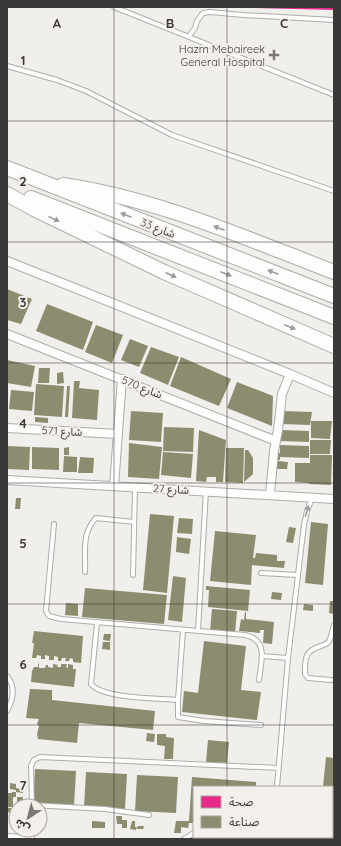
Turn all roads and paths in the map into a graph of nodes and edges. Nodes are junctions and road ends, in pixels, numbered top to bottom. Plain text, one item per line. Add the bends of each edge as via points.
1 (117, 8) edge
2 (334, 20) edge
3 (189, 36) junction
4 (7, 66) edge
5 (334, 95) edge
6 (7, 168) edge
7 (41, 182) junction
8 (7, 189) edge
9 (334, 191) edge
10 (7, 194) edge
11 (7, 261) edge
12 (334, 272) edge
13 (334, 296) edge
14 (334, 317) edge
15 (7, 334) edge
16 (334, 346) edge
17 (290, 374) junction
18 (122, 379) junction
19 (334, 393) edge
20 (7, 428) edge
21 (118, 434) junction
22 (276, 441) junction
23 (7, 480) edge
24 (114, 486) junction
25 (135, 487) junction
26 (206, 491) junction
27 (270, 494) junction
28 (312, 498) junction
29 (334, 499) edge
30 (134, 522) junction
31 (54, 524) dead end
32 (85, 572) dead end
33 (261, 572) dead end
34 (133, 575) dead end
35 (298, 575) junction
36 (97, 623) junction
37 (334, 625) edge
38 (183, 630) junction
39 (198, 631) junction
40 (262, 656) junction
41 (288, 658) junction
42 (7, 676) edge
43 (259, 680) dead end
44 (331, 680) dead end
45 (178, 700) junction
46 (7, 712) edge
47 (261, 725) dead end
48 (279, 768) junction
49 (277, 786) edge
50 (32, 798) edge
51 (48, 806) edge
52 (149, 815) dead end
53 (193, 834) edge
54 (7, 838) edge
55 (27, 839) edge
56 (184, 839) edge

1 - 3 lane
2 - 3 lane via 210,12 200,17
3 - 5 lane
4 - 9 lane via 86,91 172,135
6 - 7 highway, شارع 33
12 -> 7 highway via 160,207 102,191
13 -> 7 highway, شارع 33
8 -> 14 highway, شارع 33
10 -> 16 highway via 178,278
11 - 17 street
15 - 18 street, شارع 570
17 - 19 street
17 - 22 street via 282,394
18 - 21 street
18 - 22 street, شارع 570
20 - 21 street, شارع 571
21 - 24 street
22 - 27 street
23 - 24 street, شارع 27
24 - 25 street, شارع 27
25 - 26 street, شارع 27
25 - 30 lane
26 - 27 street, شارع 27
26 - 39 lane
27 - 28 street, شارع 27
28 - 29 street, شارع 27
35 -> 28 lane via 304,525
30 - 32 lane via 96,518 86,533
30 - 34 lane
31 - 36 lane via 46,611 53,618
33 - 35 lane
35 - 41 lane
36 - 38 lane
36 - 45 lane via 91,684 94,688 109,694
37 - 44 lane via 330,640 308,653 305,658 304,674 308,678
38 - 39 lane
38 - 45 lane
39 - 40 lane via 254,637 260,644
40 - 41 lane
40 - 43 lane
41 - 48 lane
42 - 46 lane via 13,689
45 - 47 lane via 178,716 204,721
48 - 49 lane
48 - 50 lane via 40,758 34,760 32,766
51 - 52 lane
53 - 56 lane
54 - 55 street

